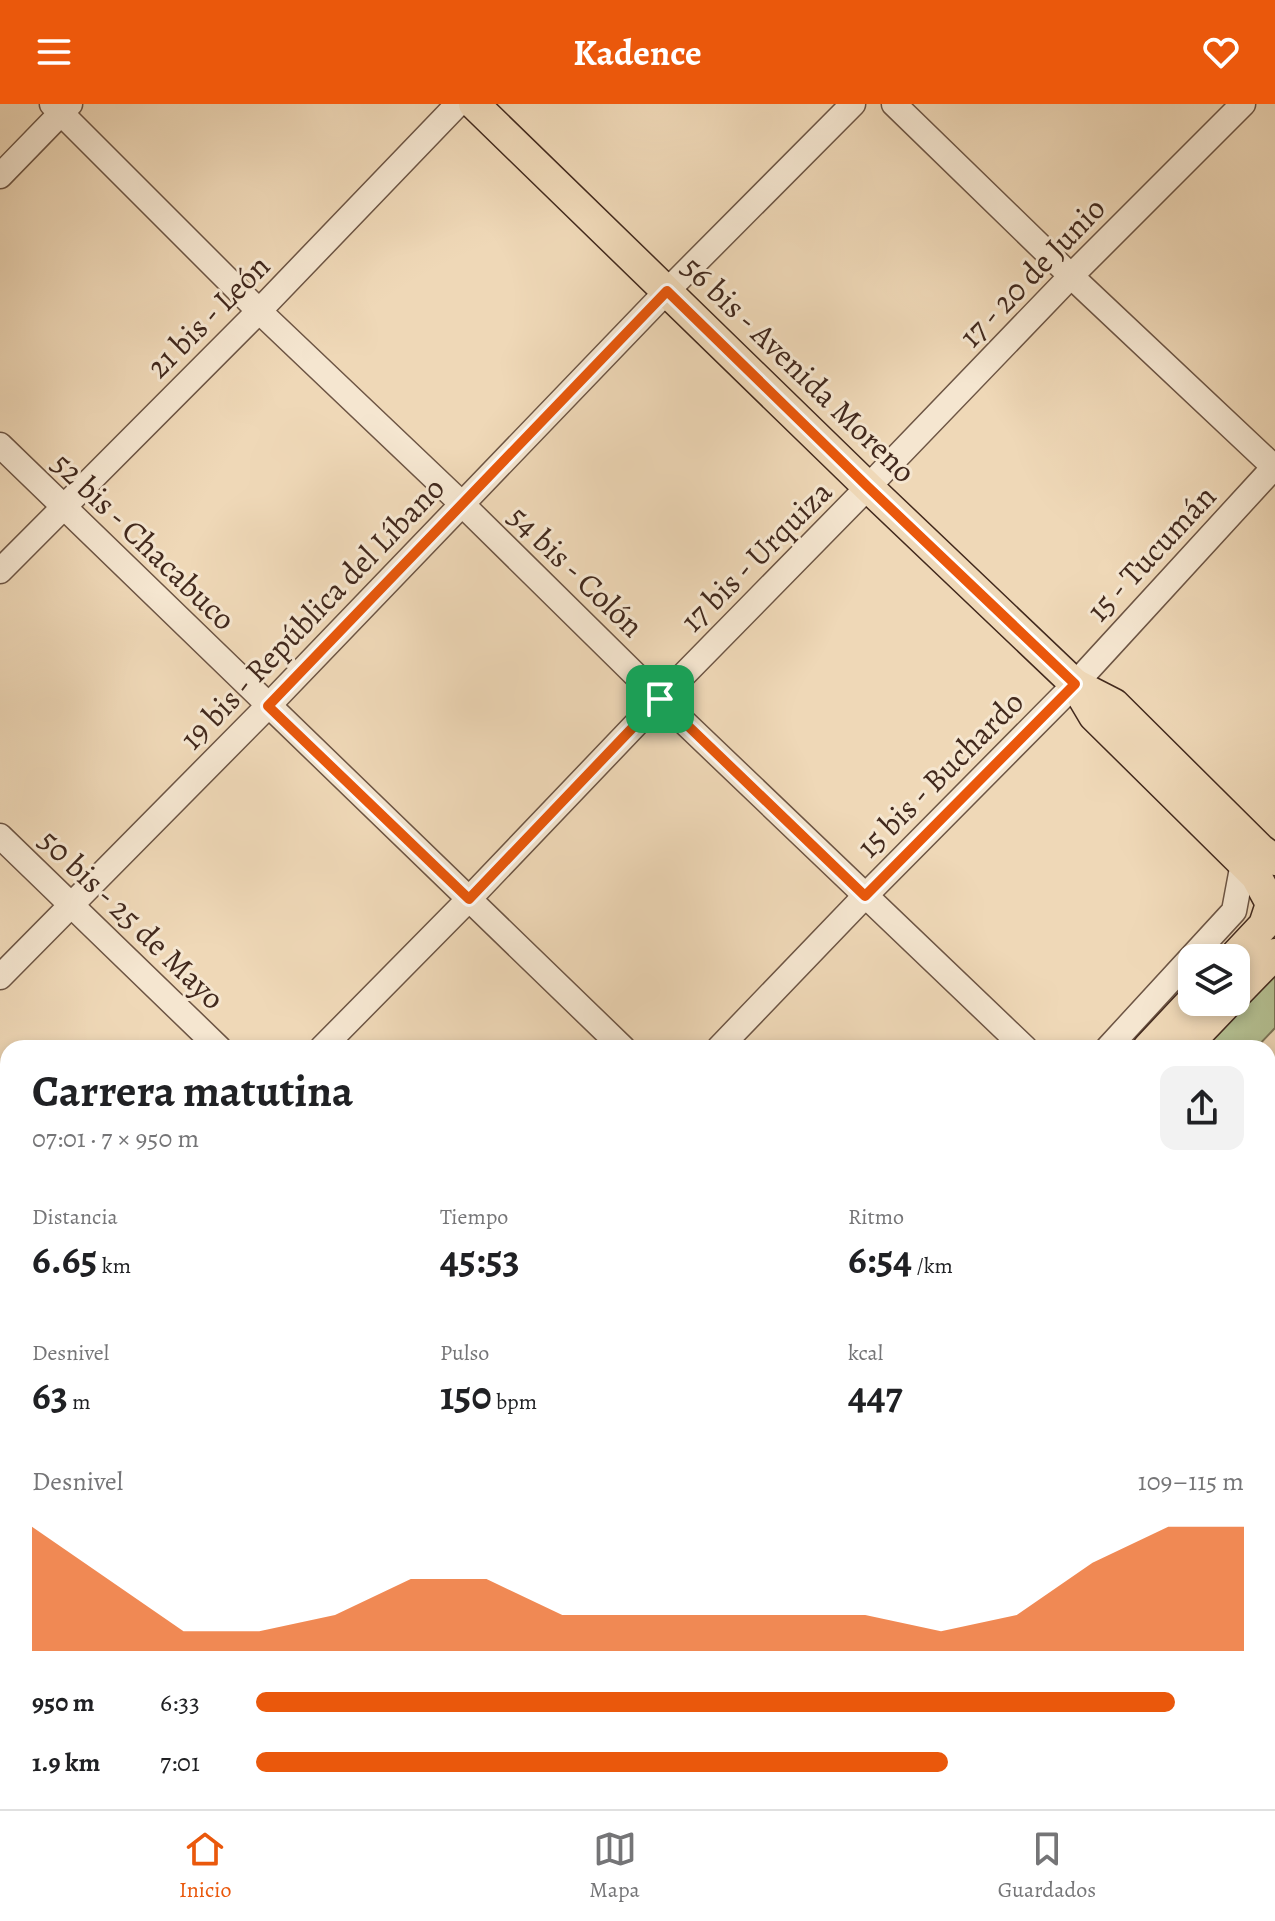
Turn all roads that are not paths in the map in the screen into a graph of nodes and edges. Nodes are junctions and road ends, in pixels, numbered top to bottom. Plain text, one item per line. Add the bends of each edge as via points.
1 (458, 104) edge
2 (474, 104) edge
3 (853, 104) edge
4 (894, 104) edge
5 (1243, 104) edge
6 (61, 107) edge
7 (0, 176) edge
8 (1071, 276) junction
9 (667, 291) junction
10 (259, 311) junction
11 (0, 445) edge
12 (1275, 467) edge
13 (868, 487) junction
14 (462, 504) junction
15 (63, 507) junction
16 (0, 571) edge
17 (1075, 684) junction
18 (660, 699) junction
19 (268, 706) junction
20 (0, 836) edge
21 (1275, 860) edge
22 (1243, 863) junction
23 (865, 896) junction
24 (469, 899) junction
25 (1272, 904) edge
26 (71, 905) junction
27 (1246, 944) edge
28 (1275, 954) edge
29 (0, 977) edge
30 (1250, 980) edge
31 (1178, 1016) edge
32 (1215, 1016) edge
33 (211, 1040) edge
34 (330, 1040) edge
35 (615, 1040) edge
36 (727, 1040) edge
37 (1017, 1040) edge
38 (1115, 1040) edge
39 (1155, 1040) edge
40 (1192, 1040) edge

1 - 10 street, 21 bis - León
2 - 9 main road, 56 bis - Avenida Moreno
3 - 9 street, 19 bis - República del Líbano
4 - 8 street
5 - 8 street, 17 - 20 de Junio
6 - 7 street
6 - 10 street, 54 bis - Colón
8 - 12 street
8 - 13 street, 17 - 20 de Junio
9 - 13 main road, 56 bis - Avenida Moreno
9 - 14 street, 19 bis - República del Líbano
10 - 14 street, 54 bis - Colón
10 - 15 street, 21 bis - León
11 - 15 street, 52 bis - Chacabuco
12 - 17 street, 15 - Tucumán
13 - 17 main road, 56 bis - Avenida Moreno
13 - 18 street, 17 bis - Urquiza
14 - 18 street, 54 bis - Colón
14 - 19 street, 19 bis - República del Líbano
15 - 16 street, 21 bis - León
15 - 19 street, 52 bis - Chacabuco
17 - 21 main road, 56 bis - Avenida Moreno via 1114,704
17 - 22 main road, 56 bis - Avenida Moreno via 1094,716
17 - 23 street, 15 bis - Buchardo
18 - 23 street, 54 bis - Colón
18 - 24 street, 17 bis - Urquiza
19 - 24 street, 52 bis - Chacabuco
19 - 26 street, 19 bis - República del Líbano
20 - 26 street, 50 bis - 25 de Mayo
22 - 25 main road, 56 bis - Avenida Moreno
22 - 38 street via 1234,911
23 - 36 street, 15 bis - Buchardo
23 - 37 street, 54 bis - Colón
24 - 34 street, 17 bis - Urquiza
24 - 35 street, 52 bis - Chacabuco
25 - 27 main road via 1264,925
26 - 29 street, 19 bis - República del Líbano
26 - 33 street, 50 bis - 25 de Mayo
28 - 30 main road
31 - 39 main road
32 - 40 main road

